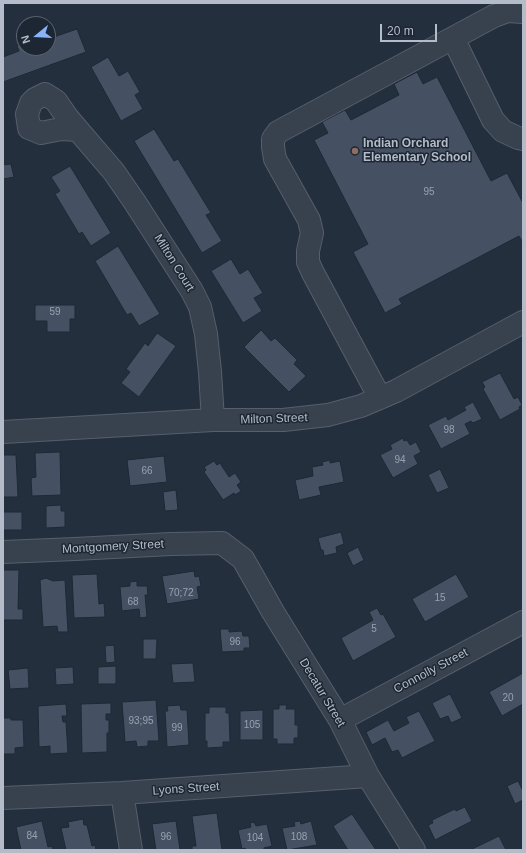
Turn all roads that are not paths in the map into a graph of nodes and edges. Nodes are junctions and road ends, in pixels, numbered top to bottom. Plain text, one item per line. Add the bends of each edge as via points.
1 (523, 12) edge
2 (452, 38) junction
3 (78, 130) dead end
4 (523, 139) edge
5 (523, 322) edge
6 (380, 398) junction
7 (213, 420) junction
8 (3, 432) edge
9 (223, 543) joint
10 (3, 552) edge
11 (523, 622) edge
12 (340, 720) junction
13 (368, 776) junction
14 (122, 793) junction
15 (3, 798) edge
16 (131, 850) edge
17 (414, 850) edge

1 - 2 street via 508,11 494,16
2 - 4 street via 493,120 502,131
2 - 6 street via 278,132 273,139 276,159 309,220 312,234 308,262
3 - 7 street, Milton Court via 114,172 200,307 208,348
5 - 6 street, Milton Street
6 - 7 street, Milton Street via 345,411 313,417 282,420
7 - 8 street, Milton Street
9 - 10 street, Montgomery Street
9 - 12 street, Decatur Street via 243,559
11 - 12 street, Connolly Street
12 - 13 street, Decatur Street
13 - 14 street, Lyons Street
13 - 17 street, Decatur Street
14 - 15 street, Lyons Street
14 - 16 street

